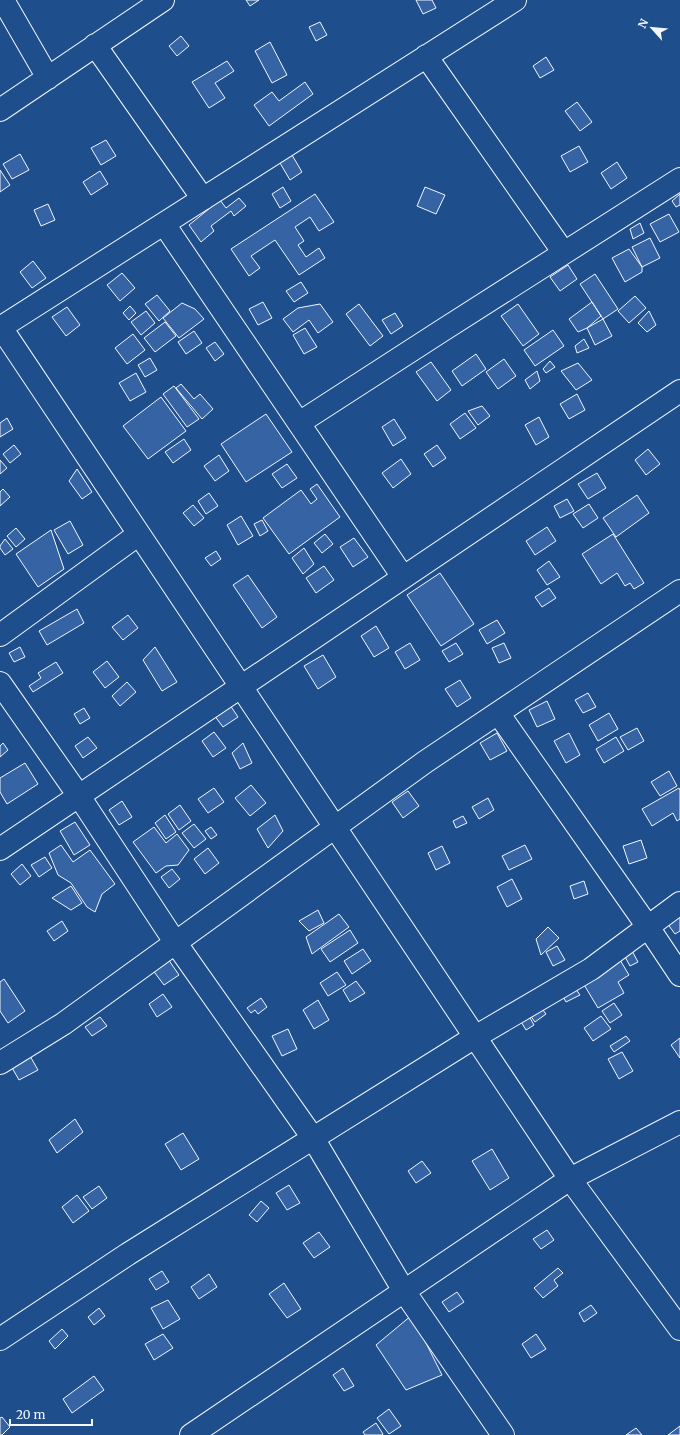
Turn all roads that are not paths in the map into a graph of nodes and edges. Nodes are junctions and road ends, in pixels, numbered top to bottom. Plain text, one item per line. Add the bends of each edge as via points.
1 (3, 0) edge
2 (163, 0) edge
3 (515, 0) edge
4 (95, 45) junction
5 (426, 56) junction
6 (48, 78) junction
7 (0, 110) edge
8 (680, 179) edge
9 (203, 199) junction
10 (164, 224) junction
11 (564, 253) junction
12 (0, 327) edge
13 (680, 390) edge
14 (299, 423) junction
15 (139, 534) junction
16 (404, 577) junction
17 (680, 591) edge
18 (0, 635) edge
19 (0, 683) edge
20 (241, 687) junction
21 (498, 713) junction
22 (79, 796) junction
23 (335, 826) junction
24 (0, 850) edge
25 (680, 903) edge
26 (648, 927) junction
27 (175, 942) junction
28 (680, 975) edge
29 (475, 1037) junction
30 (0, 1063) edge
31 (680, 1122) edge
32 (313, 1138) junction
33 (570, 1179) junction
34 (404, 1291) junction
35 (680, 1329) edge
36 (0, 1338) edge
37 (191, 1435) edge
38 (503, 1435) edge

1 - 6 street
2 - 4 street
3 - 5 street
4 - 6 street
4 - 9 street
5 - 9 street
5 - 11 street
6 - 7 street
8 - 11 street
9 - 10 street
10 - 12 street
10 - 14 street
11 - 14 street
12 - 15 street
13 - 16 street
14 - 16 street
15 - 18 street
15 - 20 street
16 - 20 street
17 - 21 street
19 - 22 street
20 - 22 street
20 - 23 street
21 - 23 street
21 - 26 street
22 - 24 street
22 - 27 street
23 - 27 street
23 - 29 street
25 - 26 street
26 - 28 street
26 - 29 street via 591,969
27 - 30 street via 63,1024
27 - 32 street
29 - 32 street
29 - 33 street
31 - 33 street
32 - 34 street
32 - 36 street
33 - 34 street
33 - 35 street
34 - 37 street
34 - 38 street

